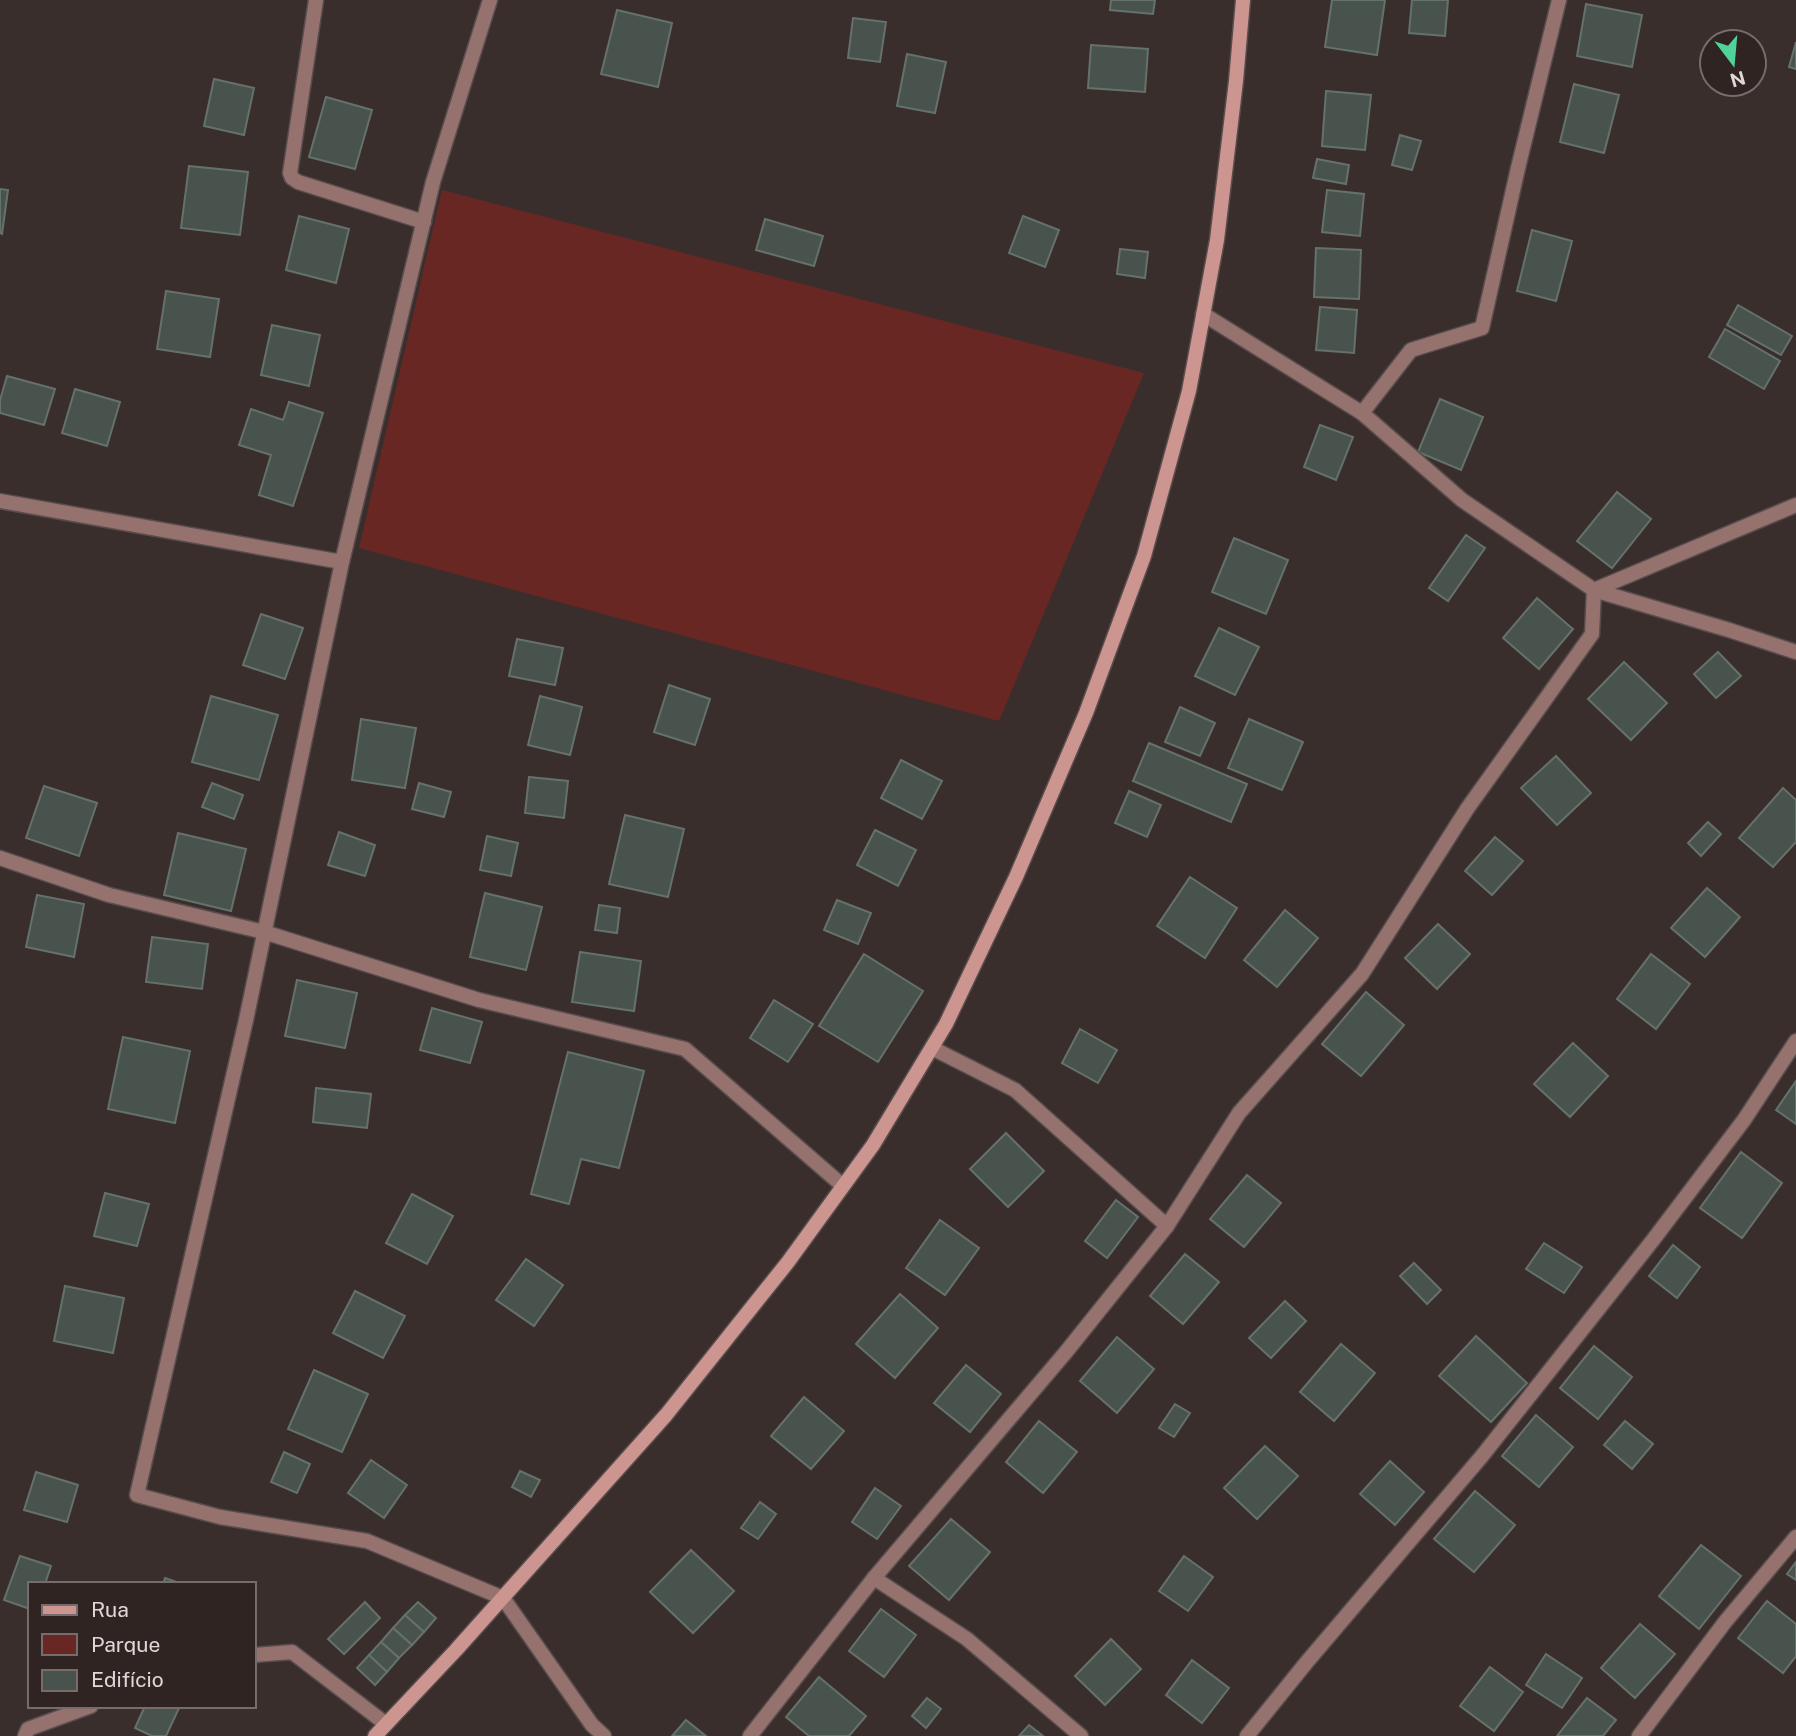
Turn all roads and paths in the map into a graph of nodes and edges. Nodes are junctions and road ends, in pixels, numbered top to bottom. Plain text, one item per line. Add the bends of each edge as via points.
1 (316, 0) edge
2 (490, 0) edge
3 (1243, 0) edge
4 (1559, 0) edge
5 (424, 222) junction
6 (1203, 314) junction
7 (1362, 412) junction
8 (0, 501) edge
9 (1796, 505) edge
10 (342, 562) junction
11 (1594, 590) junction
12 (1796, 652) edge
13 (0, 858) edge
14 (264, 932) junction
15 (1796, 1041) edge
16 (932, 1048) junction
17 (843, 1186) junction
18 (1167, 1226) junction
19 (1796, 1537) edge
20 (874, 1578) junction
21 (503, 1598) junction
22 (256, 1655) edge
23 (86, 1708) edge
24 (386, 1724) junction
25 (25, 1736) edge
26 (375, 1736) edge
27 (604, 1736) edge
28 (750, 1736) edge
29 (1082, 1736) edge
30 (1247, 1736) edge
31 (1639, 1736) edge

1 - 5 street via 292,178
2 - 5 street
3 - 6 street via 1217,240
4 - 7 street via 1482,328 1411,350
5 - 10 street
6 - 7 street
6 - 16 street via 1189,391 1139,569 1086,713 1016,877
7 - 11 street via 1462,500
8 - 10 street
9 - 11 street
10 - 14 street
11 - 12 street
11 - 18 street via 1591,635 1467,808 1362,974 1239,1114
13 - 14 street via 109,895
14 - 17 street via 479,1000 685,1049
14 - 21 street via 137,1496 220,1517 367,1541
15 - 30 street via 1711,1164 1491,1446
16 - 17 street
16 - 18 street via 1015,1090
17 - 21 street via 666,1415
18 - 20 street
19 - 31 street
20 - 28 street
20 - 29 street via 967,1639
21 - 24 street
21 - 27 street
22 - 24 street via 292,1652
23 - 25 street via 28,1729
24 - 26 street

